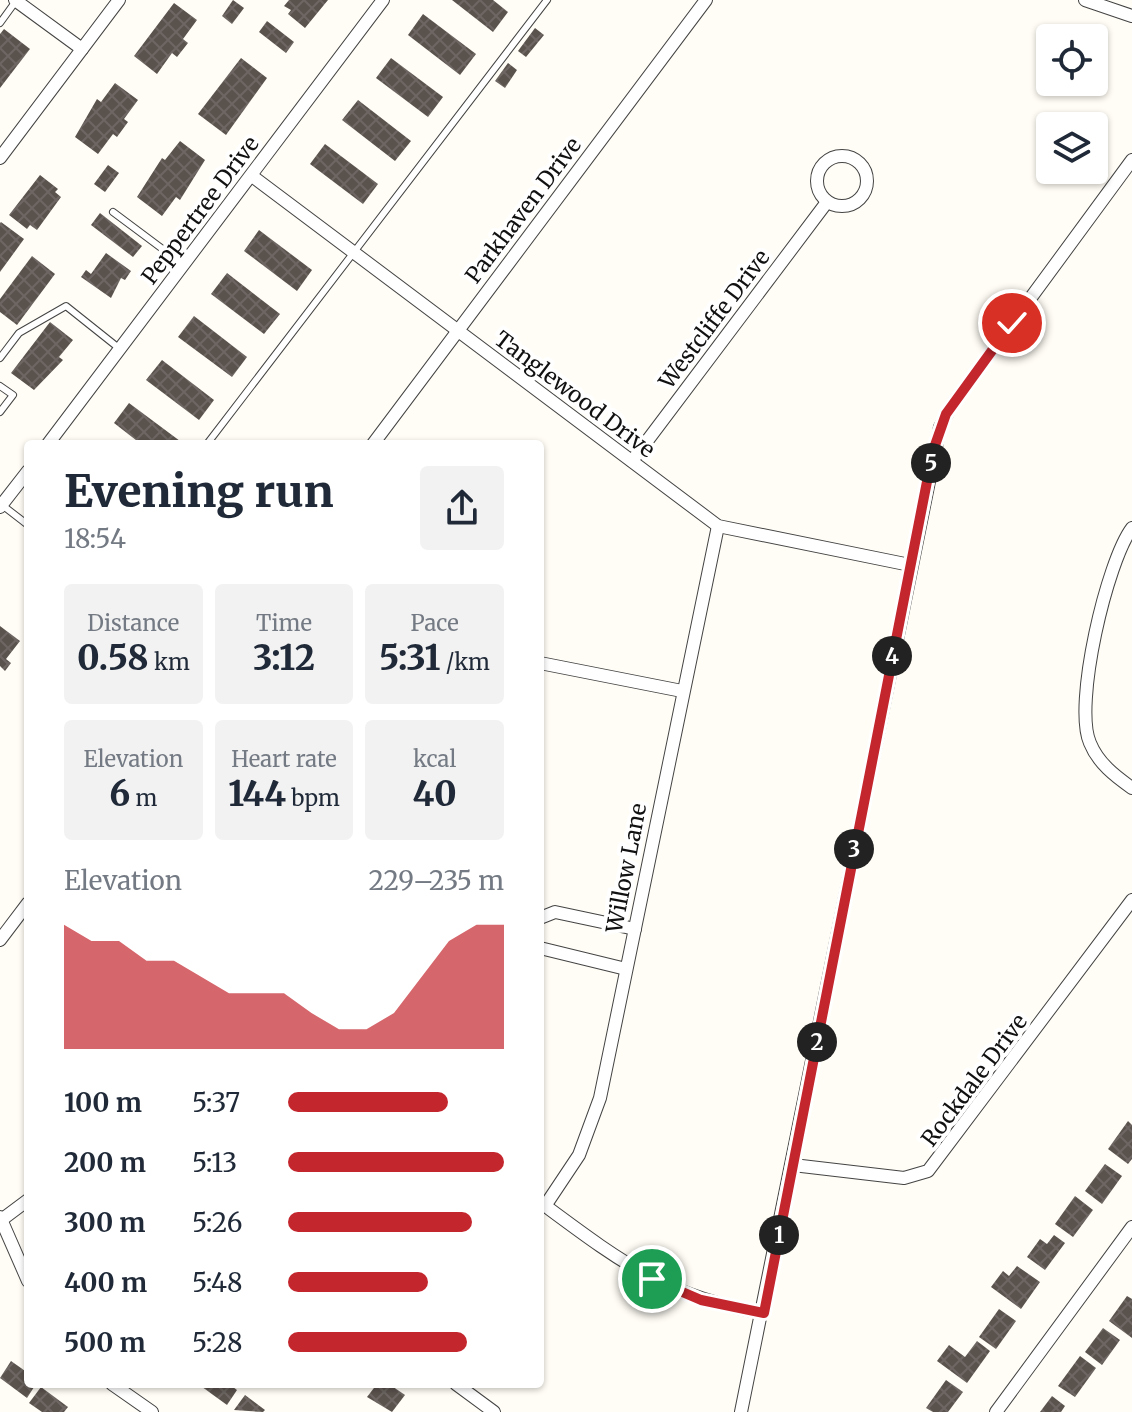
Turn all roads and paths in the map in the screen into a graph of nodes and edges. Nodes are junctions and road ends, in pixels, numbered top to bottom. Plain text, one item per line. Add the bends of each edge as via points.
1 (16, 0) edge
2 (119, 0) edge
3 (383, 0) edge
4 (547, 0) edge
5 (706, 0) edge
6 (1085, 0) edge
7 (1132, 16) edge
8 (0, 23) edge
9 (82, 49) junction
10 (0, 158) edge
11 (1132, 160) edge
12 (252, 176) junction
13 (827, 202) junction
14 (113, 212) dead end
15 (355, 254) junction
16 (184, 265) junction
17 (458, 331) junction
18 (0, 338) edge
19 (9, 345) junction
20 (120, 349) junction
21 (0, 358) edge
22 (0, 386) edge
23 (0, 412) edge
24 (51, 440) edge
25 (210, 440) edge
26 (376, 440) edge
27 (632, 461) junction
28 (24, 476) edge
29 (1, 505) edge
30 (24, 522) edge
31 (718, 526) junction
32 (1132, 528) edge
33 (910, 565) junction
34 (544, 664) edge
35 (682, 691) junction
36 (1132, 788) edge
37 (1132, 900) edge
38 (24, 908) edge
39 (544, 916) edge
40 (635, 929) junction
41 (0, 940) edge
42 (544, 949) edge
43 (626, 969) junction
44 (793, 1165) junction
45 (24, 1203) edge
46 (544, 1203) edge
47 (544, 1205) edge
48 (0, 1219) edge
49 (1132, 1227) edge
50 (24, 1272) edge
51 (764, 1313) junction
52 (118, 1388) edge
53 (461, 1388) edge
54 (152, 1412) edge
55 (494, 1412) edge
56 (741, 1412) edge
57 (996, 1412) edge

1 - 8 lane
1 - 9 street
2 - 9 street
3 - 12 street, Peppertree Drive
4 - 15 lane
5 - 17 street, Parkhaven Drive
6 - 7 street
9 - 10 street
11 - 33 street via 946,414 933,451
12 - 15 street, Tanglewood Drive
12 - 16 street, Peppertree Drive
13 - 13 street via 844,206 859,200 867,176 858,162 838,157 823,165 817,180
13 - 27 street, Westcliffe Drive
14 - 16 lane
15 - 17 street, Tanglewood Drive
15 - 25 lane
16 - 20 street, Peppertree Drive
17 - 26 street, Parkhaven Drive
17 - 27 street, Tanglewood Drive
18 - 19 lane
19 - 20 lane via 41,318 66,306
19 - 21 lane
20 - 24 street, Peppertree Drive
22 - 23 lane via 13,395
27 - 31 street, Tanglewood Drive
28 - 29 street
29 - 30 lane
31 - 33 street, Tanglewood Drive
31 - 35 street, Willow Lane
32 - 36 street via 1111,566 1083,711 1098,758
33 - 44 street
34 - 35 street
35 - 40 street, Willow Lane
37 - 44 street, Rockdale Drive via 928,1171 894,1178
38 - 41 street
39 - 40 street via 555,912
40 - 43 street, Willow Lane
42 - 43 street
43 - 46 street, Willow Lane via 590,1131 566,1178
44 - 51 street
45 - 48 street
47 - 51 street via 652,1279 701,1300
48 - 50 street
49 - 57 street
51 - 56 street
52 - 54 street
53 - 55 street

